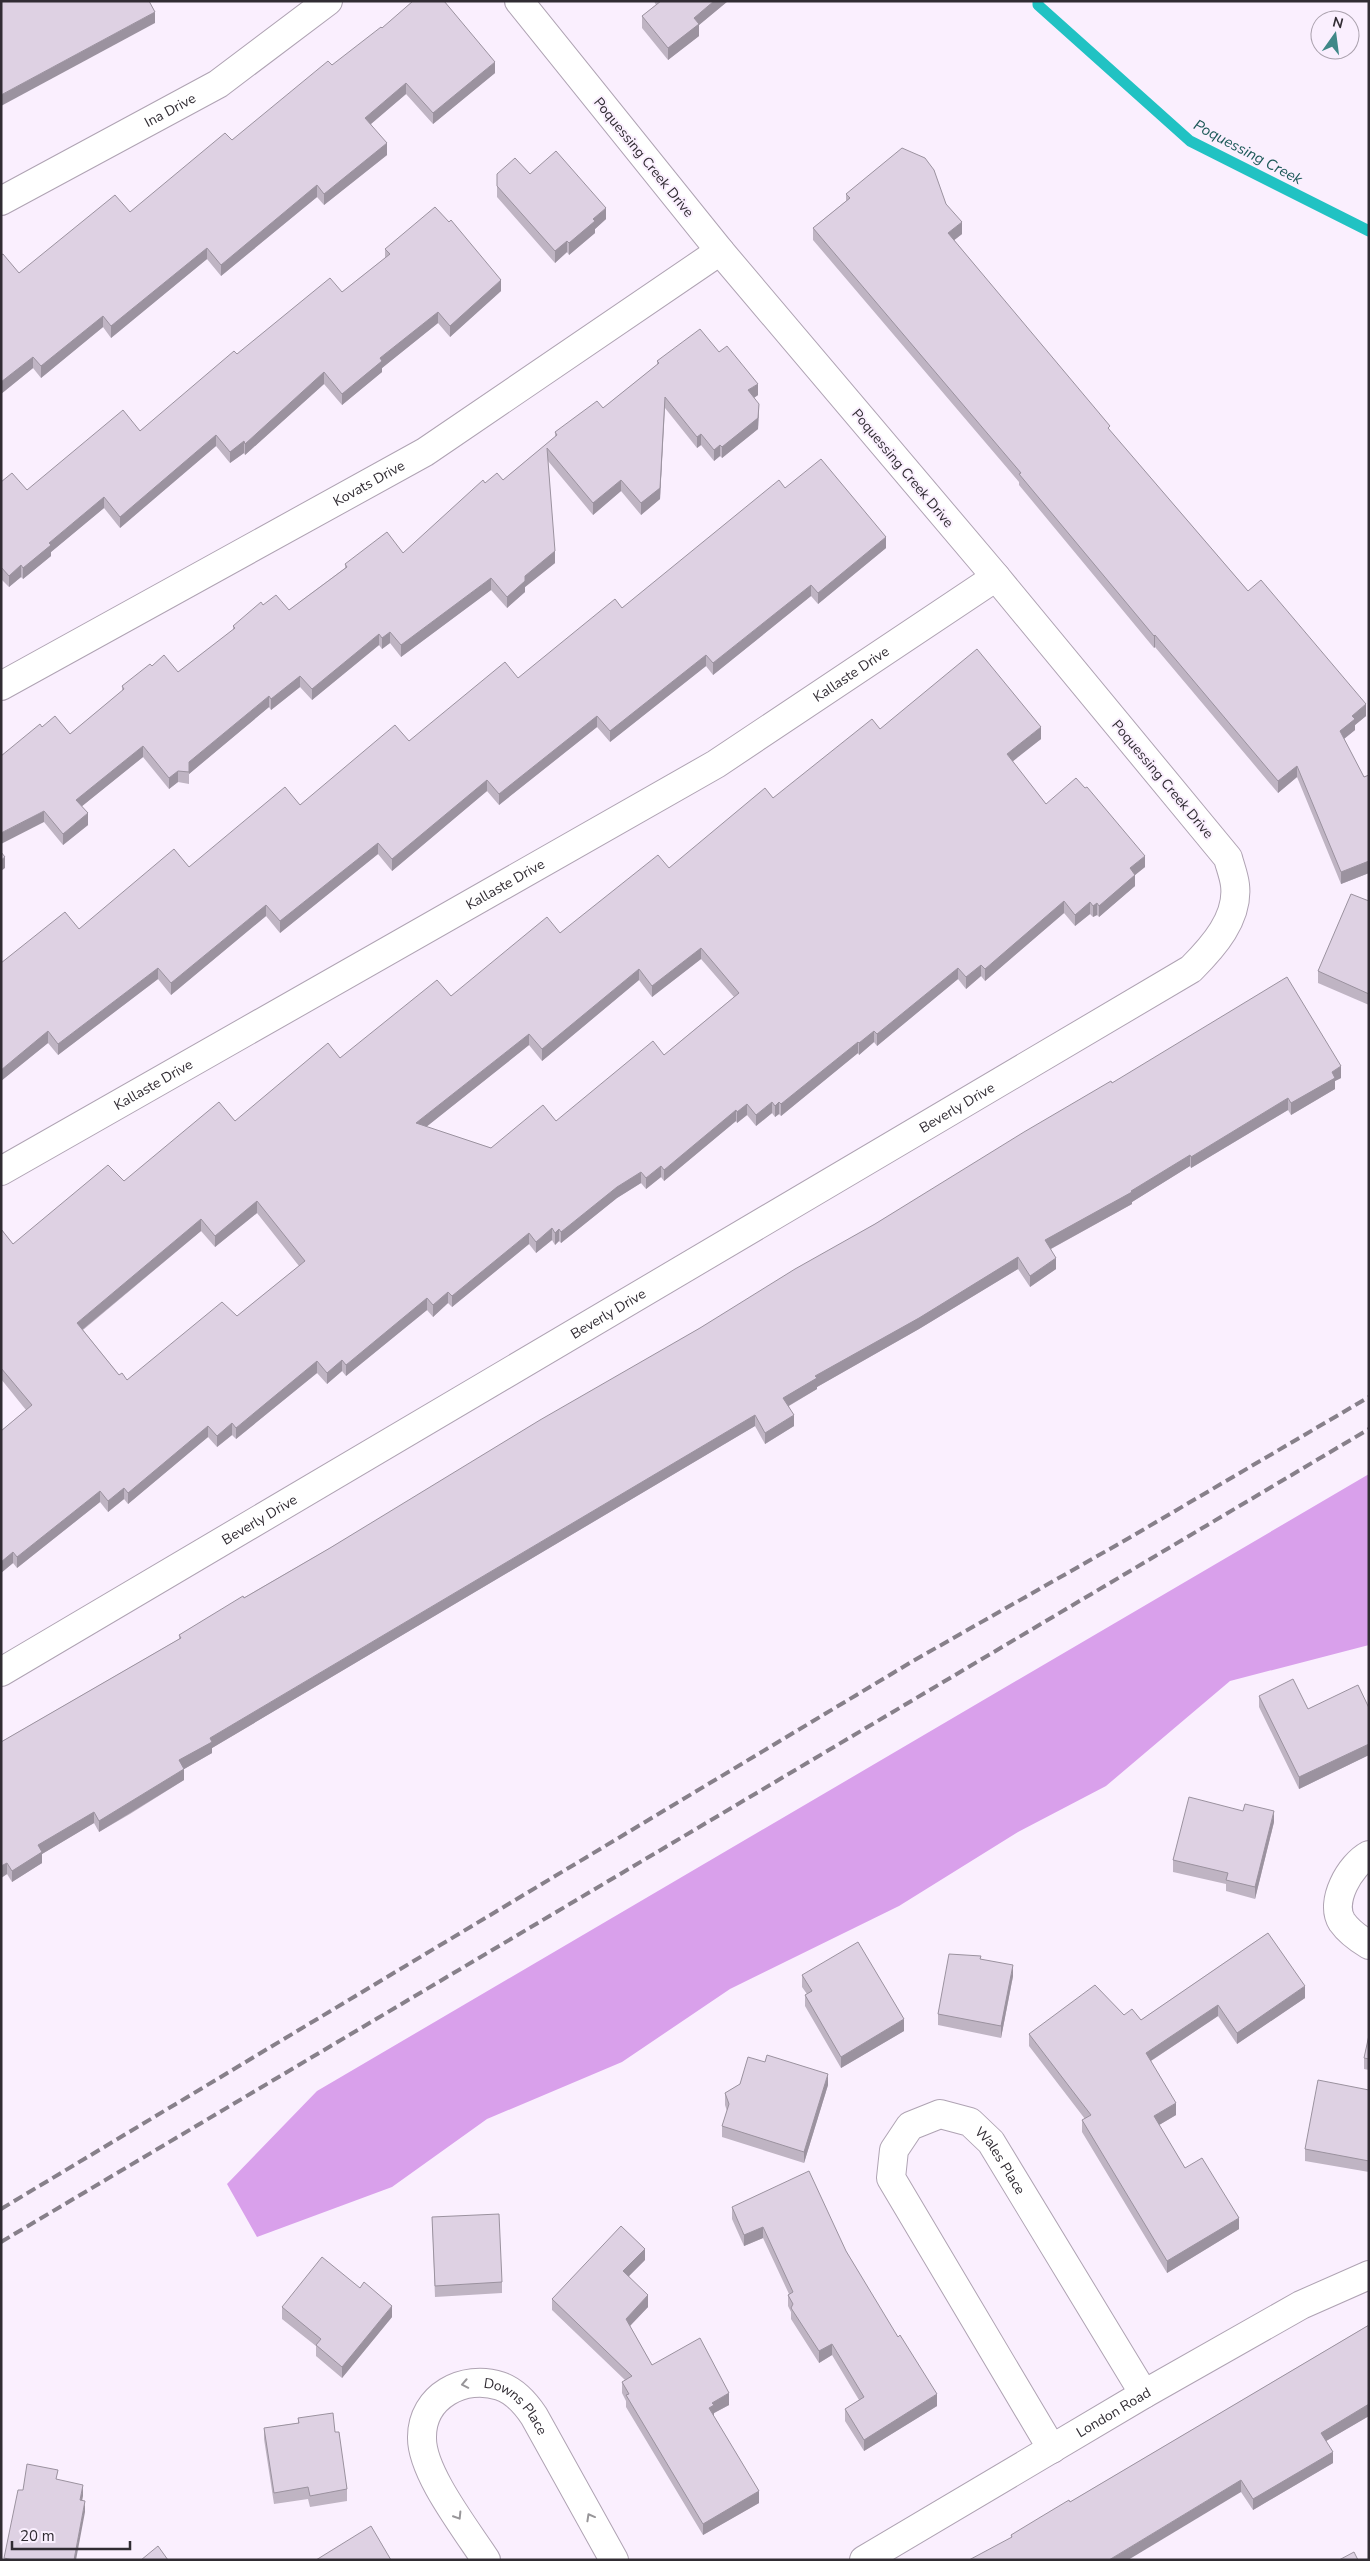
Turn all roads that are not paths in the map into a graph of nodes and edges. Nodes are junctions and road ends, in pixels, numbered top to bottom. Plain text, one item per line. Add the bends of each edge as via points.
1 (328, 1) edge
2 (519, 1) edge
3 (1, 201) edge
4 (720, 251) junction
5 (996, 577) junction
6 (1, 686) edge
7 (1211, 949) joint
8 (1, 1171) edge
9 (1, 1672) edge
10 (1369, 1855) edge
11 (1369, 1945) edge
12 (1369, 2275) edge
13 (1144, 2394) junction
14 (1052, 2449) junction
15 (486, 2560) edge
16 (614, 2560) edge
17 (864, 2560) edge

1 - 3 street, Ina Drive via 218,84
2 - 4 street, Poquessing Creek Drive
4 - 5 street, Poquessing Creek Drive
4 - 6 street, Kovats Drive via 425,452
5 - 7 street, Poquessing Creek Drive via 1228,858 1235,885 1234,905
5 - 8 street, Kallaste Drive via 716,764
7 - 9 street, Beverly Drive via 1192,969
10 - 11 street via 1362,1858 1344,1880 1339,1901 1341,1921
12 - 13 street, London Road via 1301,2305
13 - 14 street, London Road
13 - 14 street, Wales Place via 991,2142 970,2122 940,2114 910,2126 894,2150 891,2178
14 - 17 street, London Road
16 -> 15 street, Downs Place via 524,2402 502,2386 470,2383 448,2391 428,2409 422,2437 424,2455 432,2474

